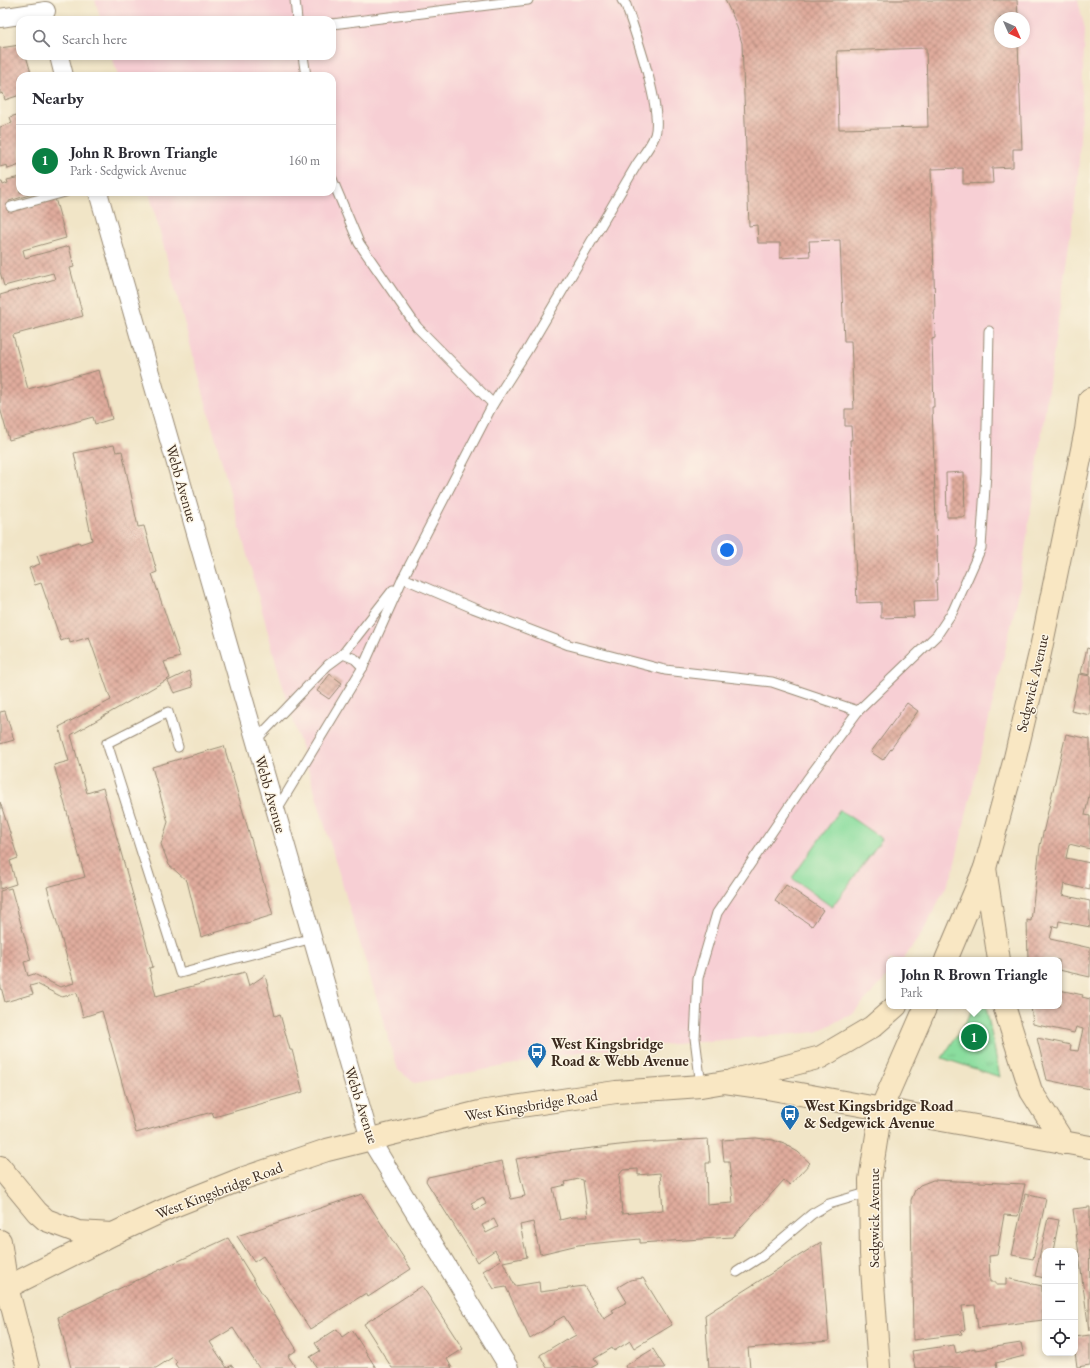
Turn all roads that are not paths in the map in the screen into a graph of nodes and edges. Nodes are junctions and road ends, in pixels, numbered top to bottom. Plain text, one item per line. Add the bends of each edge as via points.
1 (294, 0) edge
2 (528, 0) edge
3 (622, 0) edge
4 (45, 10) edge
5 (296, 16) edge
6 (0, 18) edge
7 (336, 24) edge
8 (60, 60) edge
9 (303, 60) edge
10 (63, 72) edge
11 (305, 72) edge
12 (336, 188) edge
13 (51, 196) edge
14 (99, 196) edge
15 (11, 207) dead end
16 (989, 331) dead end
17 (1090, 399) edge
18 (493, 404) junction
19 (403, 578) junction
20 (343, 654) junction
21 (363, 667) junction
22 (858, 711) junction
23 (256, 740) junction
24 (178, 747) dead end
25 (276, 811) junction
26 (984, 868) junction
27 (313, 938) junction
28 (947, 957) edge
29 (999, 957) edge
30 (893, 1009) edge
31 (925, 1009) edge
32 (1005, 1009) edge
33 (725, 1082) junction
34 (701, 1086) junction
35 (881, 1109) junction
36 (370, 1139) junction
37 (1064, 1143) junction
38 (1090, 1146) edge
39 (0, 1167) edge
40 (870, 1192) junction
41 (113, 1234) junction
42 (0, 1241) edge
43 (737, 1272) dead end
44 (4, 1289) edge
45 (28, 1368) edge
46 (509, 1368) edge
47 (879, 1368) edge

1 - 5 lane
2 - 7 lane
3 - 18 lane via 640,46 652,92 655,134
4 - 6 street
8 - 10 street
9 - 11 lane
12 - 18 lane via 359,243 417,327
13 - 15 lane
14 - 23 street, Webb Avenue
16 - 22 lane via 986,474 981,548 953,611 936,635
17 - 26 street, Sedgwick Avenue via 1086,430 1040,653 1014,762
18 - 19 lane
19 - 20 lane
19 - 21 lane
19 - 22 lane via 569,645 665,670 772,682
20 - 21 lane via 355,659
20 - 23 lane via 328,664
21 - 25 lane
22 - 34 lane via 807,780 717,913 698,978 695,1038
23 - 25 street, Webb Avenue
24 - 27 lane via 168,712 107,743 180,973
25 - 27 street, Webb Avenue
26 - 28 street, Sedgwick Avenue
26 - 29 street
27 - 36 street, Webb Avenue
30 - 33 street via 872,1027 821,1057
31 - 35 street, Sedgwick Avenue
32 - 37 street via 1031,1091
33 - 34 street, West Kingsbridge Road
33 - 35 street, West Kingsbridge Road
34 - 36 street, West Kingsbridge Road via 616,1092 480,1112
35 - 37 street, West Kingsbridge Road
35 - 40 street, Sedgwick Avenue
36 - 41 street, West Kingsbridge Road via 327,1150 244,1178 171,1207
36 - 46 street, Webb Avenue
37 - 38 street, West Kingsbridge Road
39 - 41 street via 46,1220 78,1232
40 - 43 lane via 829,1204 812,1214 762,1256
40 - 47 street, Sedgwick Avenue via 871,1254
41 - 44 street, West Kingsbridge Road
42 - 44 street
44 - 45 street

